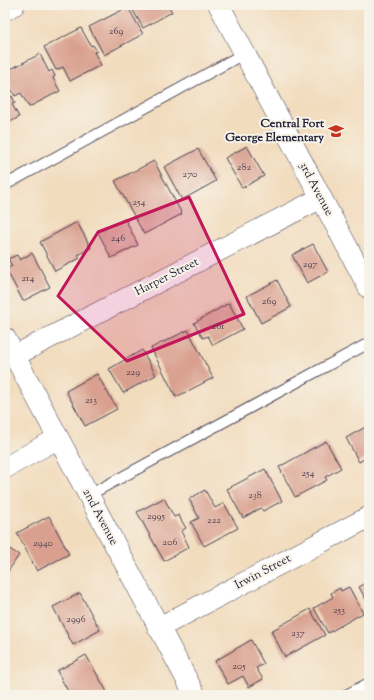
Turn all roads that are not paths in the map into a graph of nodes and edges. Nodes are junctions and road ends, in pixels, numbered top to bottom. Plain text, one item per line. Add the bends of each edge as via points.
1 (14, 5) edge
2 (219, 5) edge
3 (5, 10) edge
4 (245, 53) junction
5 (5, 185) edge
6 (321, 198) junction
7 (369, 288) edge
8 (369, 343) edge
9 (10, 347) edge
10 (58, 438) junction
11 (5, 468) edge
12 (89, 495) junction
13 (369, 517) edge
14 (158, 628) junction
15 (369, 683) edge
16 (195, 695) edge
17 (346, 695) edge

1 - 3 street
2 - 4 street, 3rd Avenue
4 - 5 lane
4 - 6 street, 3rd Avenue
6 - 7 street, 3rd Avenue
6 - 9 street, Harper Street
8 - 12 lane
9 - 10 street, 2nd Avenue
10 - 11 street
10 - 12 street, 2nd Avenue
12 - 14 street, 2nd Avenue
13 - 14 street, Irwin Street
14 - 16 street, 2nd Avenue
15 - 17 lane

